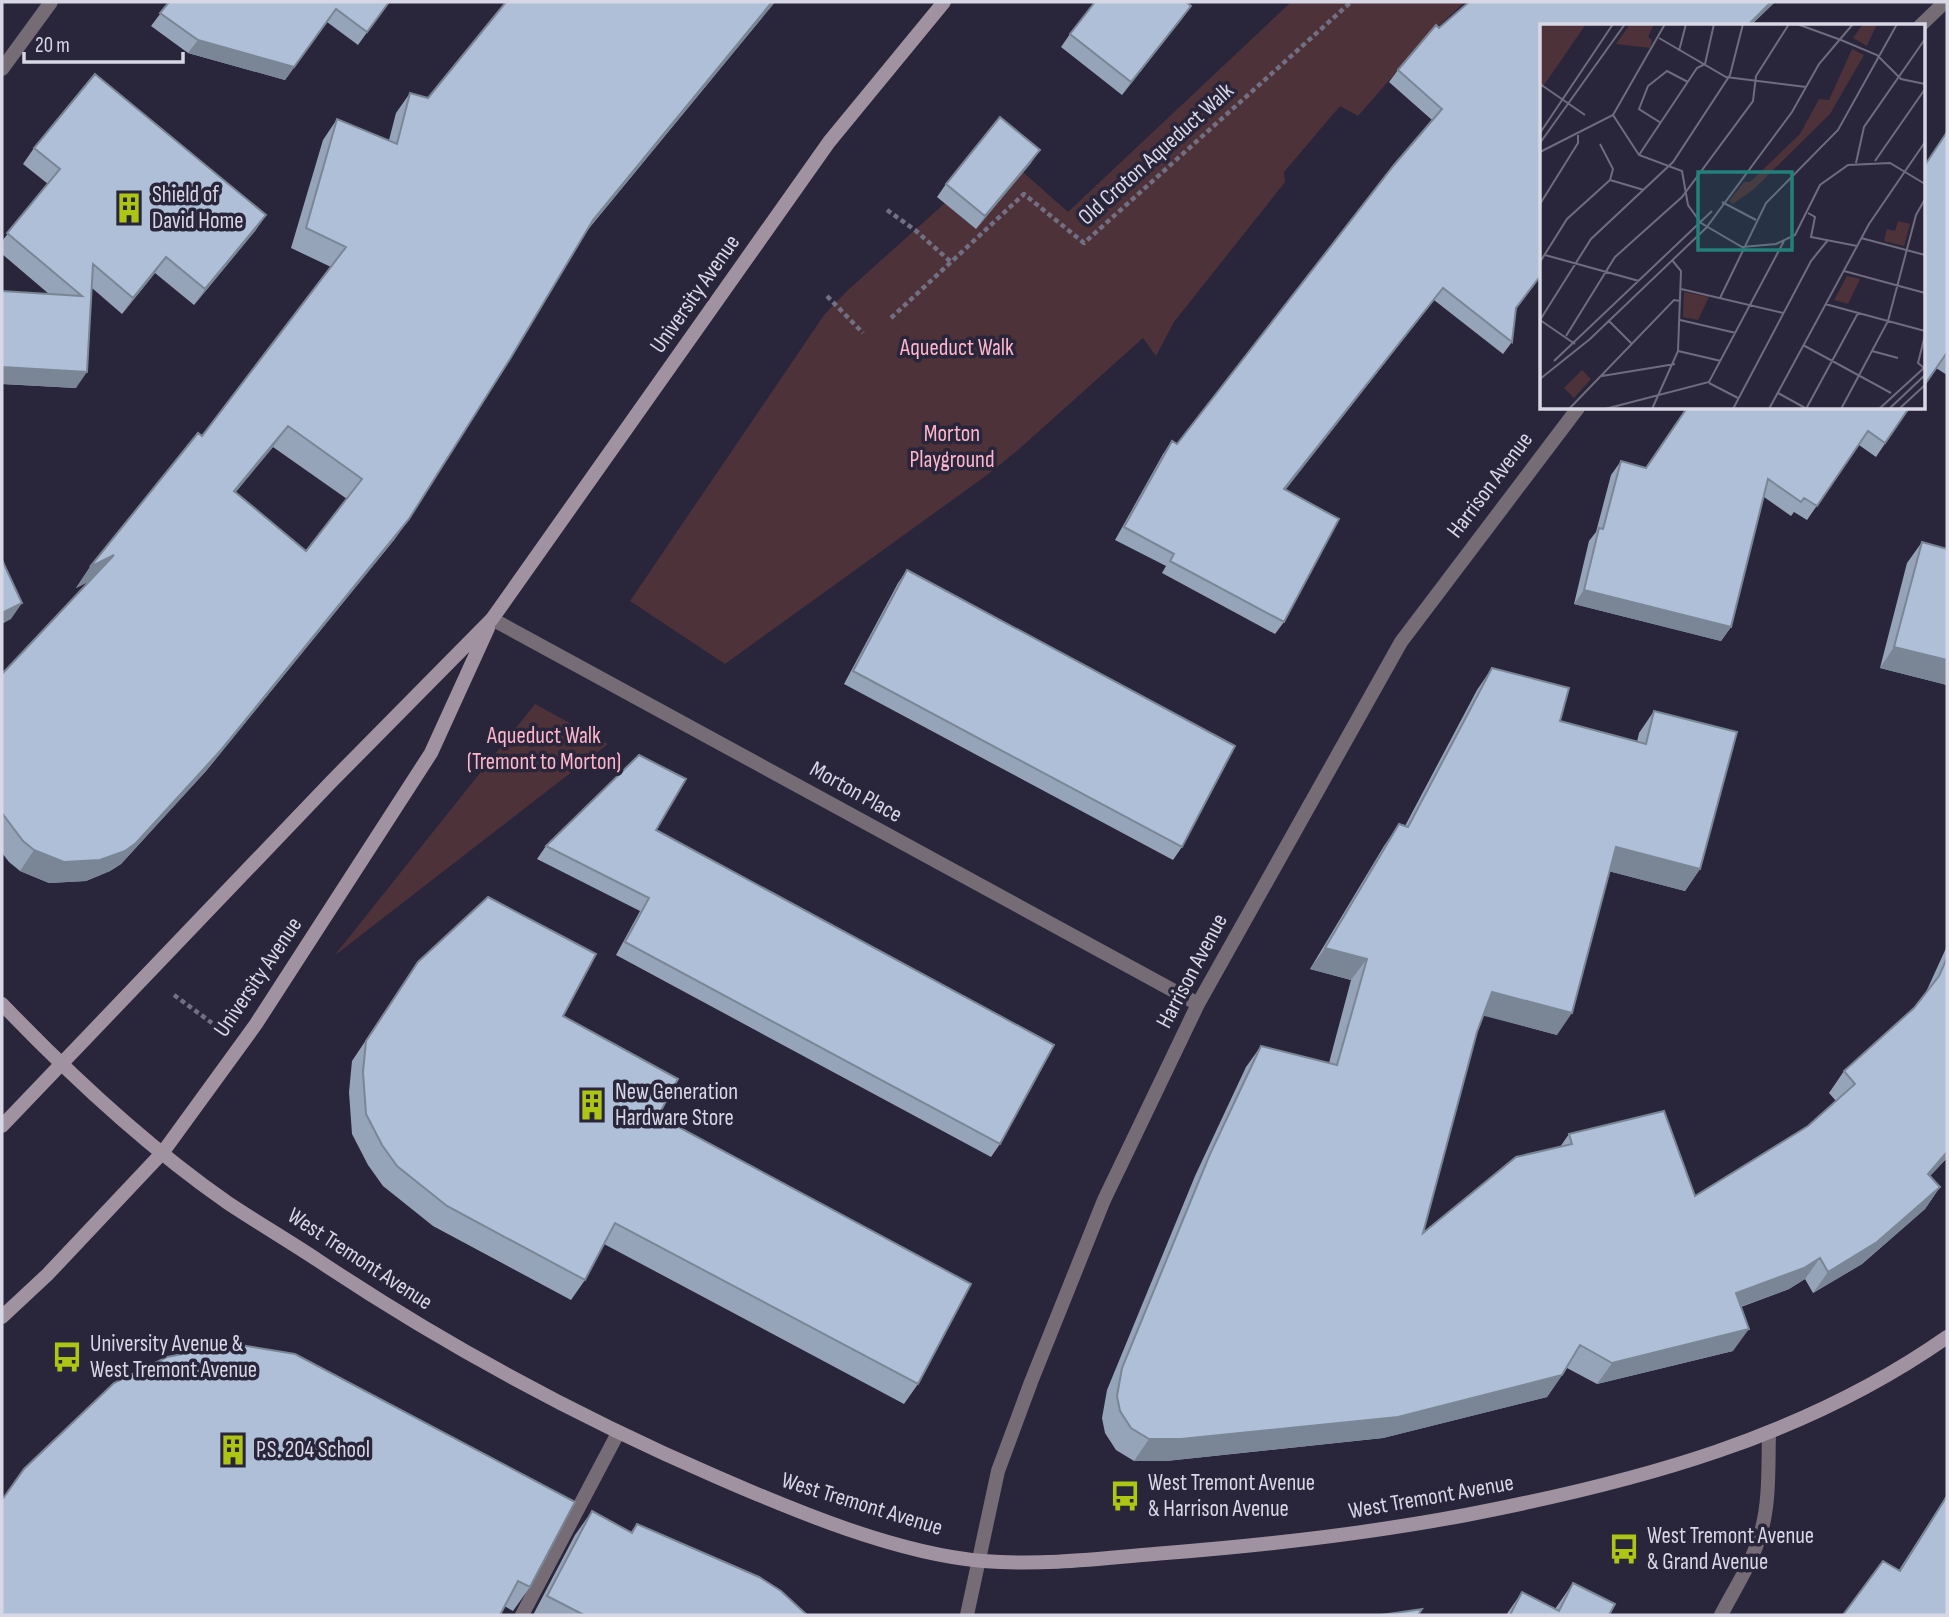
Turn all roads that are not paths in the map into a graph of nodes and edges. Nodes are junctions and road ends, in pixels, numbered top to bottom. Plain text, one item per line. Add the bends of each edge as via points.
1 (51, 2) edge
2 (944, 2) edge
3 (1945, 2) edge
4 (1922, 24) edge
5 (2, 69) edge
6 (1576, 410) edge
7 (492, 619) junction
8 (2, 1004) edge
9 (1198, 1004) junction
10 (60, 1064) junction
11 (2, 1126) edge
12 (163, 1152) junction
13 (2, 1317) edge
14 (1947, 1336) edge
15 (618, 1433) junction
16 (1769, 1434) junction
17 (978, 1561) junction
18 (522, 1615) edge
19 (967, 1615) edge
20 (1721, 1615) edge

1 - 5 street
2 - 7 main road, University Avenue via 830,142
3 - 4 street
6 - 9 street, Harrison Avenue via 1401,642
7 - 9 street, Morton Place
7 - 10 main road, University Avenue
7 - 12 main road, University Avenue via 431,753 257,1024
8 - 10 main road, West Tremont Avenue
9 - 17 street, Harrison Avenue via 1104,1200 1031,1382 998,1471
10 - 11 main road, University Avenue
10 - 12 main road, West Tremont Avenue
12 - 13 main road, University Avenue
12 - 15 main road, West Tremont Avenue via 228,1202 370,1294 460,1349
14 - 16 main road, West Tremont Avenue via 1864,1390
15 - 17 main road, West Tremont Avenue via 839,1525 913,1548
15 - 18 street
16 - 17 main road, West Tremont Avenue via 1615,1483 1352,1534 1079,1561
16 - 20 street via 1762,1531
17 - 19 street, Harrison Avenue

